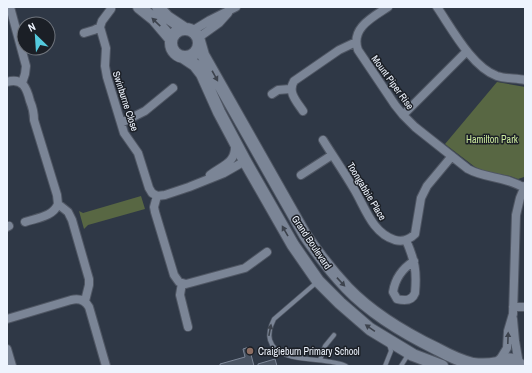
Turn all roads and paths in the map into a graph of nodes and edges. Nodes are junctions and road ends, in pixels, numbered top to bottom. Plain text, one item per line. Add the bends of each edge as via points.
1 (10, 7) edge
2 (139, 7) edge
3 (158, 7) edge
4 (388, 7) edge
5 (437, 7) edge
6 (234, 8) edge
7 (111, 9) dead end
8 (100, 27) junction
9 (84, 33) dead end
10 (193, 35) junction
11 (172, 39) junction
12 (356, 42) junction
13 (467, 51) junction
14 (183, 57) junction
15 (525, 80) edge
16 (7, 82) edge
17 (22, 83) junction
18 (173, 88) dead end
19 (290, 89) junction
20 (272, 94) dead end
21 (303, 111) dead end
22 (404, 115) junction
23 (121, 123) junction
24 (323, 140) dead end
25 (235, 142) junction
26 (252, 142) junction
27 (332, 155) junction
28 (452, 156) junction
29 (245, 161) junction
30 (301, 176) dead end
31 (204, 181) junction
32 (524, 187) edge
33 (157, 196) junction
34 (58, 204) junction
35 (25, 222) dead end
36 (406, 240) junction
37 (267, 252) dead end
38 (414, 262) dead end
39 (318, 281) junction
40 (182, 283) junction
41 (85, 301) junction
42 (525, 307) edge
43 (513, 311) junction
44 (7, 319) edge
45 (188, 327) dead end
46 (334, 335) dead end
47 (386, 339) junction
48 (7, 350) edge
49 (413, 355) junction
50 (320, 360) junction
51 (497, 363) edge
52 (521, 365) edge
53 (12, 366) edge
54 (106, 366) edge
55 (346, 366) edge
56 (385, 366) edge
57 (400, 366) edge
58 (442, 366) edge

1 - 17 street via 26,63
11 -> 2 street
3 - 10 street via 167,17
4 - 12 street via 361,27
5 - 13 street
6 - 10 street via 210,20
7 - 8 street
8 - 9 street
8 - 23 street, Swinburne Close via 106,48 107,77
10 - 11 street via 177,32
10 - 14 street via 197,50 191,56
10 -> 26 street, Grand Boulevard
11 - 14 street via 173,51
12 - 19 street via 339,50 294,81
12 - 22 street, Mount Piper Rise via 358,50
13 - 15 street via 480,67 488,72
13 - 22 street
14 - 25 street, Grand Boulevard via 195,65 202,74
16 - 17 street
17 - 34 street via 34,113
18 - 23 street via 145,111
19 - 20 street via 278,90
19 - 21 street
22 - 28 street, Mount Piper Rise
23 - 33 street, Swinburne Close via 124,133 138,153 149,188
24 - 27 street, Toongabbie Place
25 - 29 street, Grand Boulevard
25 - 31 street via 235,155 232,160
26 - 29 street
26 -> 51 street, Grand Boulevard via 305,235 321,258 362,302 398,328 449,355 472,364
27 - 30 street
27 - 36 street, Toongabbie Place via 376,228 392,239
28 - 32 street, Mount Piper Rise via 476,173 512,181
28 - 36 street via 427,186 420,202 416,231
29 - 31 street
39 -> 29 street, Grand Boulevard via 293,245
31 - 33 street
32 - 43 street via 516,215
33 - 40 street via 155,212 174,274
34 - 35 street via 49,214
34 - 41 street via 68,212 72,220 89,279
36 - 38 street
37 - 40 street via 245,268
47 -> 39 street, Grand Boulevard via 355,317
50 -> 39 lane via 280,353 269,339 274,319
40 - 45 street via 180,295
41 - 44 street via 76,299
41 - 54 street
42 - 43 street
51 -> 43 street via 507,348
43 - 52 street via 515,341
46 - 50 lane via 325,346
47 - 49 street, Grand Boulevard
47 - 56 lane via 391,351
48 - 53 street
49 - 57 lane via 406,358
49 - 58 street, Grand Boulevard
50 - 55 lane
51 - 52 street, Grand Boulevard via 510,359

